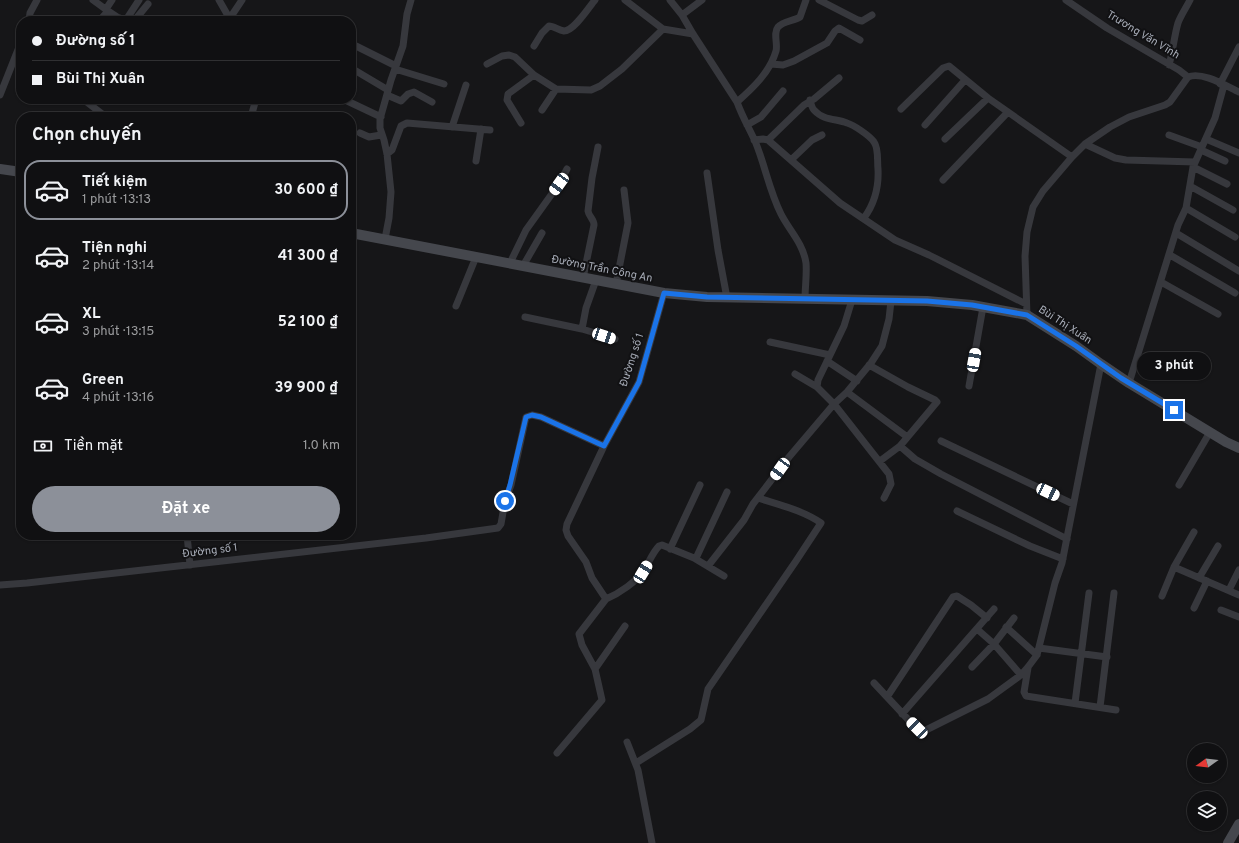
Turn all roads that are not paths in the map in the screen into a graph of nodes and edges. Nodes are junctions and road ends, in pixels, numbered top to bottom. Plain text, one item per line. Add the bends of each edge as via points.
1 (37, 0) edge
2 (93, 0) edge
3 (112, 0) edge
4 (139, 0) edge
5 (219, 0) edge
6 (242, 0) edge
7 (410, 0) edge
8 (595, 0) edge
9 (625, 0) edge
10 (671, 0) edge
11 (702, 0) edge
12 (806, 0) edge
13 (818, 0) edge
14 (1066, 0) edge
15 (1190, 0) edge
16 (148, 4) dead end
17 (107, 10) junction
18 (682, 15) junction
19 (872, 15) dead end
20 (30, 16) edge
21 (103, 16) edge
22 (116, 16) edge
23 (129, 16) edge
24 (138, 16) edge
25 (226, 16) edge
26 (231, 16) edge
27 (663, 29) junction
28 (692, 34) junction
29 (860, 40) dead end
30 (356, 46) dead end
31 (534, 46) dead end
32 (1239, 47) edge
33 (16, 52) edge
34 (487, 64) dead end
35 (771, 64) junction
36 (1169, 65) junction
37 (395, 67) junction
38 (356, 71) edge
39 (534, 75) junction
40 (839, 78) dead end
41 (1188, 78) junction
42 (3, 79) edge
43 (965, 80) junction
44 (444, 84) dead end
45 (1222, 84) junction
46 (466, 85) dead end
47 (556, 89) junction
48 (783, 91) dead end
49 (1239, 92) edge
50 (387, 93) junction
51 (0, 95) edge
52 (988, 98) junction
53 (810, 100) junction
54 (432, 102) dead end
55 (737, 102) junction
56 (89, 104) edge
57 (354, 104) edge
58 (901, 109) dead end
59 (542, 110) dead end
60 (100, 112) edge
61 (1008, 112) junction
62 (381, 117) junction
63 (520, 123) dead end
64 (925, 125) dead end
65 (748, 126) junction
66 (452, 127) junction
67 (481, 129) junction
68 (490, 130) dead end
69 (360, 133) dead end
70 (381, 135) junction
71 (822, 135) dead end
72 (1169, 135) dead end
73 (946, 139) dead end
74 (1206, 139) junction
75 (754, 140) junction
76 (768, 140) junction
77 (1086, 144) junction
78 (598, 147) dead end
79 (1201, 148) junction
80 (1239, 153) edge
81 (387, 154) junction
82 (1072, 157) junction
83 (791, 160) junction
84 (476, 161) dead end
85 (1225, 161) dead end
86 (1194, 164) junction
87 (0, 169) edge
88 (567, 169) dead end
89 (16, 171) edge
90 (707, 173) dead end
91 (943, 180) dead end
92 (1227, 184) dead end
93 (1190, 186) junction
94 (624, 190) dead end
95 (1186, 208) junction
96 (1233, 210) dead end
97 (864, 218) junction
98 (542, 233) dead end
99 (1176, 233) junction
100 (356, 234) edge
101 (1235, 237) dead end
102 (385, 239) junction
103 (1170, 255) junction
104 (476, 257) junction
105 (510, 263) junction
106 (523, 266) junction
107 (1239, 271) edge
108 (583, 278) junction
109 (596, 280) junction
110 (1161, 282) junction
111 (616, 284) junction
112 (664, 293) junction
113 (1235, 293) dead end
114 (727, 298) junction
115 (805, 300) junction
116 (852, 300) junction
117 (891, 301) junction
118 (1026, 304) junction
119 (456, 306) dead end
120 (983, 307) junction
121 (1218, 314) dead end
122 (1027, 315) junction
123 (525, 317) dead end
124 (582, 329) junction
125 (615, 340) dead end
126 (770, 342) dead end
127 (829, 358) junction
128 (1101, 364) junction
129 (869, 365) junction
130 (795, 374) dead end
131 (857, 381) junction
132 (1129, 383) junction
133 (969, 386) dead end
134 (817, 387) junction
135 (848, 392) junction
136 (834, 404) junction
137 (1210, 432) junction
138 (906, 436) junction
139 (941, 441) dead end
140 (601, 444) junction
141 (900, 446) junction
142 (1239, 448) edge
143 (880, 461) junction
144 (700, 485) dead end
145 (1179, 485) dead end
146 (727, 492) dead end
147 (758, 498) junction
148 (884, 498) dead end
149 (1073, 504) junction
150 (957, 511) dead end
151 (1194, 532) dead end
152 (1067, 539) junction
153 (188, 540) edge
154 (1218, 546) dead end
155 (670, 549) junction
156 (694, 558) junction
157 (1063, 559) junction
158 (190, 565) junction
159 (708, 566) junction
160 (1174, 567) junction
161 (1239, 570) edge
162 (724, 576) dead end
163 (1199, 578) junction
164 (1206, 581) junction
165 (0, 585) edge
166 (1229, 590) junction
167 (1089, 593) dead end
168 (1114, 593) dead end
169 (1239, 595) edge
170 (1162, 596) dead end
171 (606, 599) junction
172 (1194, 608) dead end
173 (994, 609) dead end
174 (1221, 610) dead end
175 (1239, 617) edge
176 (986, 618) junction
177 (1014, 618) dead end
178 (625, 626) dead end
179 (1006, 627) junction
180 (977, 629) junction
181 (994, 644) junction
182 (1038, 652) junction
183 (1081, 654) junction
184 (1107, 657) junction
185 (972, 667) dead end
186 (1028, 667) junction
187 (594, 669) junction
188 (1021, 675) junction
189 (874, 684) dead end
190 (887, 697) junction
191 (1075, 703) junction
192 (1100, 707) junction
193 (1116, 710) dead end
194 (902, 714) junction
195 (627, 742) dead end
196 (557, 752) dead end
197 (636, 763) junction
198 (1239, 824) edge
199 (652, 843) edge
200 (1228, 843) edge

1 - 20 street
2 - 17 street
3 - 17 street
4 - 23 street
5 - 25 street
6 - 26 street
7 - 37 street via 403,46
8 - 31 street via 572,27 562,31 549,26
9 - 27 street
10 - 18 street
11 - 18 street
12 - 35 street via 800,17 784,23 776,30 777,49
13 - 19 street via 858,20
14 - 36 street, Trương Văn Vĩnh
15 - 36 street via 1179,22
16 - 24 street
17 - 21 street
17 - 22 street
18 - 28 street
27 - 28 street
27 - 47 street via 622,69 595,89
28 - 55 street
29 - 35 street via 840,28 827,43 794,61 783,66
30 - 37 street
32 - 45 street
33 - 42 street
34 - 39 street via 510,55
35 - 55 street
36 - 41 street, Trương Văn Vĩnh
37 - 44 street
37 - 50 street
38 - 50 street
39 - 47 street
39 - 63 street via 508,94 507,100
40 - 53 street
41 - 45 street via 1203,76
41 - 77 street via 1170,102 1129,117
42 - 51 street
43 - 52 street
43 - 58 street via 951,67 946,66
43 - 64 street
45 - 49 street
45 - 74 street via 1215,118
46 - 66 street
47 - 59 street
48 - 65 street via 761,117
50 - 54 street via 401,101 414,92
50 - 62 street
52 - 61 street
52 - 73 street
53 - 76 street
53 - 97 street via 818,114 847,123 874,142 877,149 876,193 872,207
55 - 65 street
56 - 60 street
57 - 62 street
61 - 82 street
61 - 91 street
62 - 70 street
65 - 75 street
66 - 67 street
66 - 81 street via 407,123 402,126 392,150
67 - 68 street
67 - 84 street
69 - 70 street via 369,137
70 - 81 street
71 - 83 street via 812,140
72 - 79 street
74 - 79 street
74 - 80 street
75 - 76 street
75 - 115 street via 781,215 800,243 806,262
76 - 83 street
77 - 82 street
77 - 86 street via 1115,158
78 - 108 street via 588,211 594,219 594,224
79 - 85 street
79 - 86 street
81 - 102 street via 392,192
82 - 118 street via 1052,179 1034,207 1027,232 1025,256
83 - 97 street via 840,203
86 - 92 street
86 - 93 street
87 - 89 main road
88 - 105 street via 526,230
90 - 114 street via 716,242
93 - 95 street
93 - 96 street
94 - 111 street via 628,223
95 - 99 street
95 - 101 street
97 - 118 street via 895,240
98 - 106 street
99 - 103 street
99 - 107 street
100 - 102 main road, Đường Trần Công An
102 - 104 main road, Đường Trần Công An
103 - 110 street
103 - 113 street
104 - 105 main road, Đường Trần Công An
104 - 119 street
105 - 106 main road, Đường Trần Công An
106 - 108 main road, Đường Trần Công An
108 - 109 main road, Đường Trần Công An
109 - 111 main road, Đường Trần Công An
109 - 124 street
110 - 121 street
110 - 132 street
111 - 112 main road, Đường Trần Công An
112 - 114 main road, Đường Trần Công An
112 - 140 street, Đường số 1 via 639,382
114 - 115 main road, Đường Trần Công An
115 - 116 main road, Đường Trần Công An
116 - 117 main road, Bùi Thị Xuân
116 - 127 street via 844,326
117 - 120 main road, Bùi Thị Xuân via 927,301
117 - 129 street via 882,346
118 - 122 street
120 - 122 main road, Bùi Thị Xuân
120 - 133 street
122 - 128 main road, Bùi Thị Xuân
123 - 124 street
124 - 125 street
126 - 127 street
127 - 131 street
127 - 134 street
128 - 132 main road, Bùi Thị Xuân
128 - 149 street
129 - 131 street
129 - 138 street via 936,402
130 - 134 street
131 - 135 street
132 - 137 main road, Bùi Thị Xuân
134 - 136 street
135 - 136 street
135 - 138 street
136 - 143 street
136 - 147 street via 789,456
137 - 142 main road, Bùi Thị Xuân
137 - 145 street
138 - 141 street
139 - 149 street
140 - 158 street, Đường số 1 via 541,417 526,417 498,528
140 - 171 street, Đường số 1 via 566,530
141 - 143 street
141 - 152 street via 915,459 941,474
143 - 148 street via 891,480
144 - 155 street
146 - 156 street
147 - 159 street
147 - 197 street via 820,522 708,689 701,720
149 - 152 street
150 - 157 street
151 - 160 street
152 - 157 street
153 - 158 street
154 - 163 street
155 - 156 street
155 - 171 street via 662,545 658,547 639,575 616,595
156 - 159 street
157 - 182 street
158 - 165 street, Đường số 1
159 - 162 street
160 - 163 street
160 - 170 street
161 - 166 street
163 - 164 street
164 - 166 street
164 - 172 street
166 - 169 street
167 - 183 street
168 - 184 street
171 - 187 street via 579,634
173 - 176 street
174 - 175 street
176 - 180 street
176 - 190 street via 972,605 957,596 953,597
177 - 179 street
178 - 187 street
179 - 181 street
179 - 182 street
180 - 181 street
180 - 194 street
181 - 185 street
181 - 188 street
182 - 183 street
182 - 186 street
183 - 184 street
183 - 191 street
184 - 192 street
186 - 188 street
186 - 191 street via 1024,692 1026,696
187 - 196 street via 602,700
188 - 194 street via 988,699 924,731
189 - 190 street
190 - 194 street
191 - 192 street
192 - 193 street
195 - 197 street
197 - 199 street
198 - 200 main road

